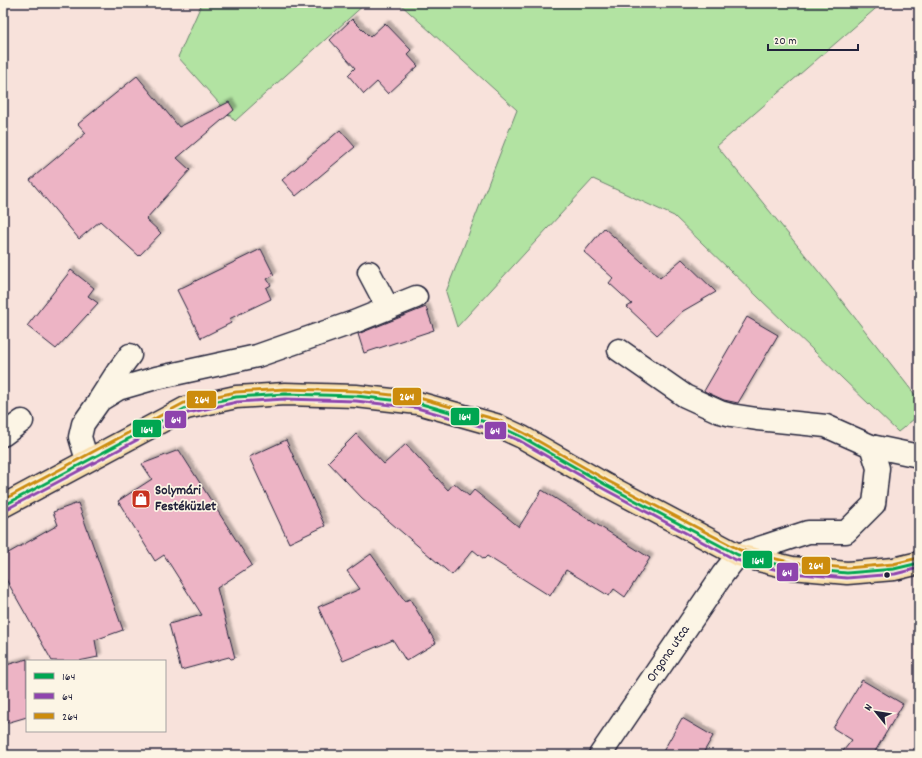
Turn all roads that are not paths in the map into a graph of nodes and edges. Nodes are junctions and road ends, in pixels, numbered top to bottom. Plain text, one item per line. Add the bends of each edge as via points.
1 (369, 272) dead end
2 (416, 297) dead end
3 (388, 308) junction
4 (619, 350) dead end
5 (130, 355) dead end
6 (100, 400) junction
7 (22, 421) dead end
8 (3, 435) edge
9 (871, 446) junction
10 (919, 456) edge
11 (87, 460) junction
12 (4, 504) edge
13 (738, 555) junction
14 (919, 563) edge
15 (600, 755) edge

1 - 3 street
2 - 3 street
3 - 6 street via 257,356 156,378 118,389
4 - 9 street via 685,396 720,412 757,419 826,426
5 - 6 street
6 - 11 street via 83,424 80,436
7 - 8 street
9 - 10 street
9 - 13 street via 878,468 874,504 846,532 808,532
11 - 12 main road
11 - 13 main road via 186,408 236,397 285,394 348,396 418,403 496,425 516,434
13 - 14 main road via 792,568 847,573 894,569
13 - 15 street, Orgona utca via 722,574

